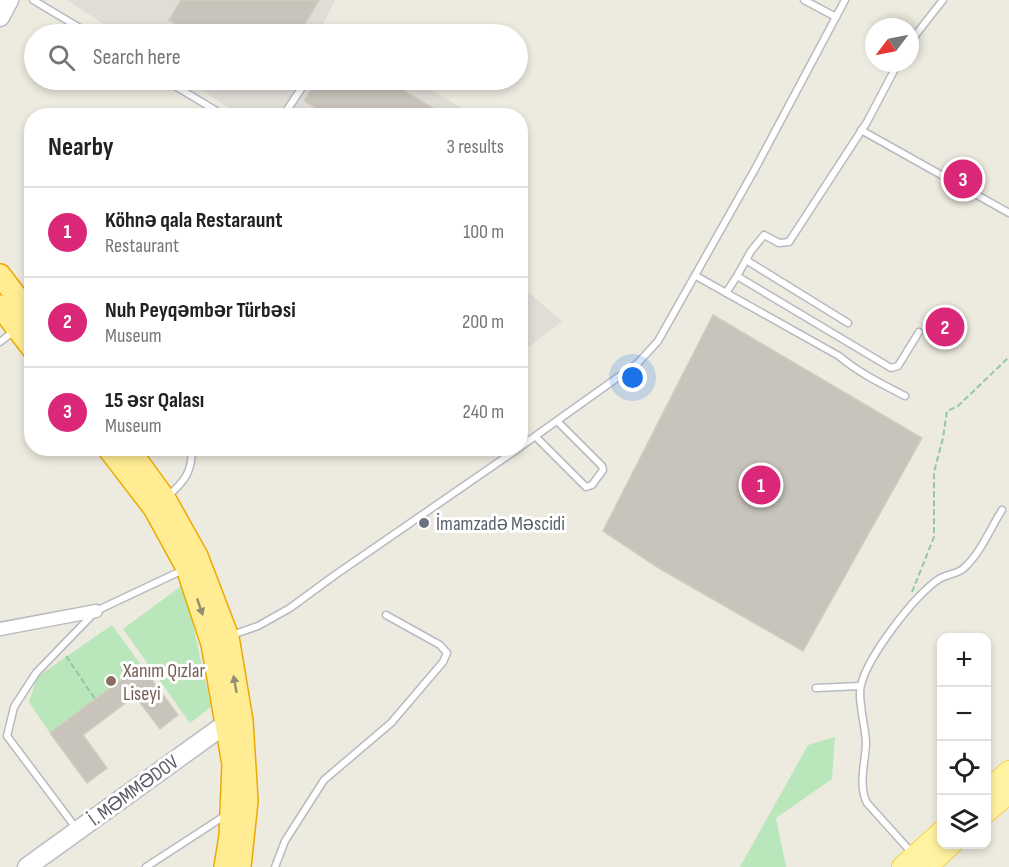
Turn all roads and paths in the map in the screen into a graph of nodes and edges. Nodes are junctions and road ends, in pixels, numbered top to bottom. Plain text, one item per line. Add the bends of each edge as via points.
1 (33, 0) edge
2 (804, 0) edge
3 (845, 0) edge
4 (943, 0) edge
5 (836, 17) junction
6 (73, 24) edge
7 (919, 31) edge
8 (893, 72) edge
9 (182, 90) edge
10 (300, 90) edge
11 (212, 108) edge
12 (288, 108) edge
13 (861, 130) junction
14 (1009, 213) edge
15 (746, 260) junction
16 (0, 275) edge
17 (696, 276) junction
18 (737, 276) junction
19 (726, 293) junction
20 (0, 306) edge
21 (24, 323) edge
22 (848, 323) dead end
23 (919, 332) dead end
24 (0, 342) edge
25 (1009, 357) edge
26 (905, 396) dead end
27 (558, 422) junction
28 (536, 437) junction
29 (528, 442) edge
30 (115, 456) edge
31 (133, 456) edge
32 (192, 456) edge
33 (508, 456) edge
34 (160, 504) junction
35 (1002, 510) dead end
36 (187, 568) junction
37 (919, 573) dead end
38 (96, 610) junction
39 (386, 615) dead end
40 (0, 629) edge
41 (228, 637) junction
42 (66, 656) dead end
43 (860, 686) junction
44 (816, 688) dead end
45 (95, 699) dead end
46 (235, 722) junction
47 (1009, 771) edge
48 (991, 787) edge
49 (1009, 793) edge
50 (991, 809) edge
51 (231, 811) junction
52 (78, 831) junction
53 (937, 837) edge
54 (942, 849) edge
55 (914, 863) edge
56 (27, 867) edge
57 (146, 867) edge
58 (225, 867) edge
59 (240, 867) edge
60 (275, 867) edge

1 - 6 lane
2 - 5 lane
3 - 5 lane
4 - 7 lane
5 - 17 lane
8 - 13 lane
9 - 11 lane
10 - 12 lane
13 - 14 lane
13 - 15 lane via 789,242 779,243 764,235
15 - 18 lane
15 - 22 lane
16 - 21 highway
17 - 19 lane
17 - 27 lane via 658,341 638,363
18 - 19 lane
18 - 23 lane via 891,368 898,366
19 - 26 lane
20 - 21 highway
21 - 24 lane
25 - 37 path via 958,406 947,411 933,472 934,537
27 - 28 lane
27 - 28 lane via 602,466 589,487
28 - 29 lane
30 - 34 highway
31 - 34 highway
32 - 34 lane via 192,465 182,483
33 - 41 lane via 290,608
34 - 36 highway
34 - 41 highway via 197,556
35 - 43 lane via 971,561 962,570 940,578 910,606 891,630
36 - 38 lane
36 -> 46 highway
38 - 40 street
38 - 52 lane via 36,673 14,707 7,736
39 - 60 lane via 440,645 447,653 391,723 324,780 285,841
46 -> 41 highway
42 - 45 path
43 - 44 lane
43 - 55 lane via 866,742 863,794
46 - 51 highway
46 - 52 main road, İ. MƏMMƏDOV
46 - 59 highway via 247,801
47 - 48 main road
49 - 50 main road
51 - 57 lane
51 - 58 highway
52 - 56 main road, İ. MƏMMƏDOV
53 - 55 main road
54 - 55 main road

